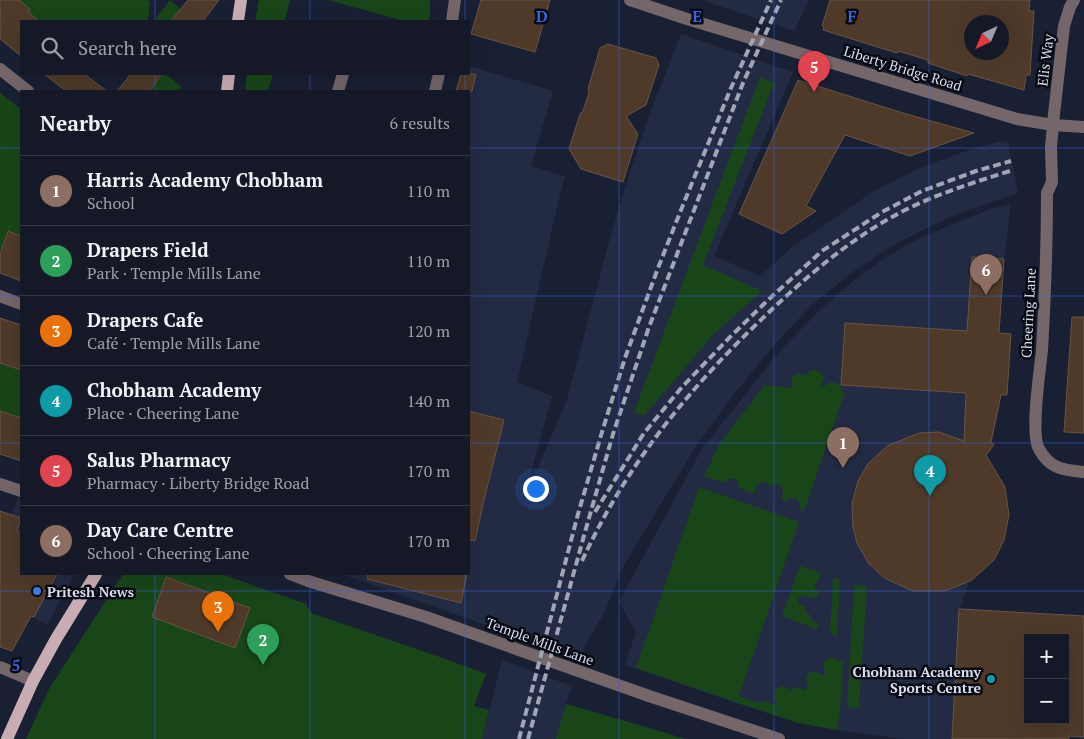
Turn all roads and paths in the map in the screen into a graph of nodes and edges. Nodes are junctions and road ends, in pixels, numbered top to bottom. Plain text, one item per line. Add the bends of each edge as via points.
1 (241, 0) edge
2 (455, 0) edge
3 (630, 0) edge
4 (1074, 0) edge
5 (238, 20) edge
6 (452, 20) edge
7 (0, 69) edge
8 (229, 75) edge
9 (343, 75) edge
10 (439, 75) edge
11 (27, 90) edge
12 (227, 90) edge
13 (338, 90) edge
14 (435, 90) edge
15 (1054, 125) junction
16 (1084, 127) edge
17 (0, 296) edge
18 (20, 304) edge
19 (1084, 472) edge
20 (0, 484) edge
21 (20, 491) edge
22 (95, 575) edge
23 (296, 575) edge
24 (309, 577) edge
25 (0, 667) edge
26 (33, 681) junction
27 (6, 739) edge
28 (779, 739) edge

1 - 5 main road
2 - 6 street
3 - 15 street, Liberty Bridge Road via 1018,119
4 - 15 street, Elis Way via 1064,26
7 - 11 street
8 - 12 main road
9 - 13 street
10 - 14 street
15 - 16 street, Liberty Bridge Road
15 - 19 street, Cheering Lane via 1052,182 1047,193 1042,352 1035,431 1038,447 1052,465
17 - 18 street
20 - 21 street
22 - 26 main road
23 - 24 street, Temple Mills Lane
24 - 28 street, Temple Mills Lane
25 - 26 street
26 - 27 main road

